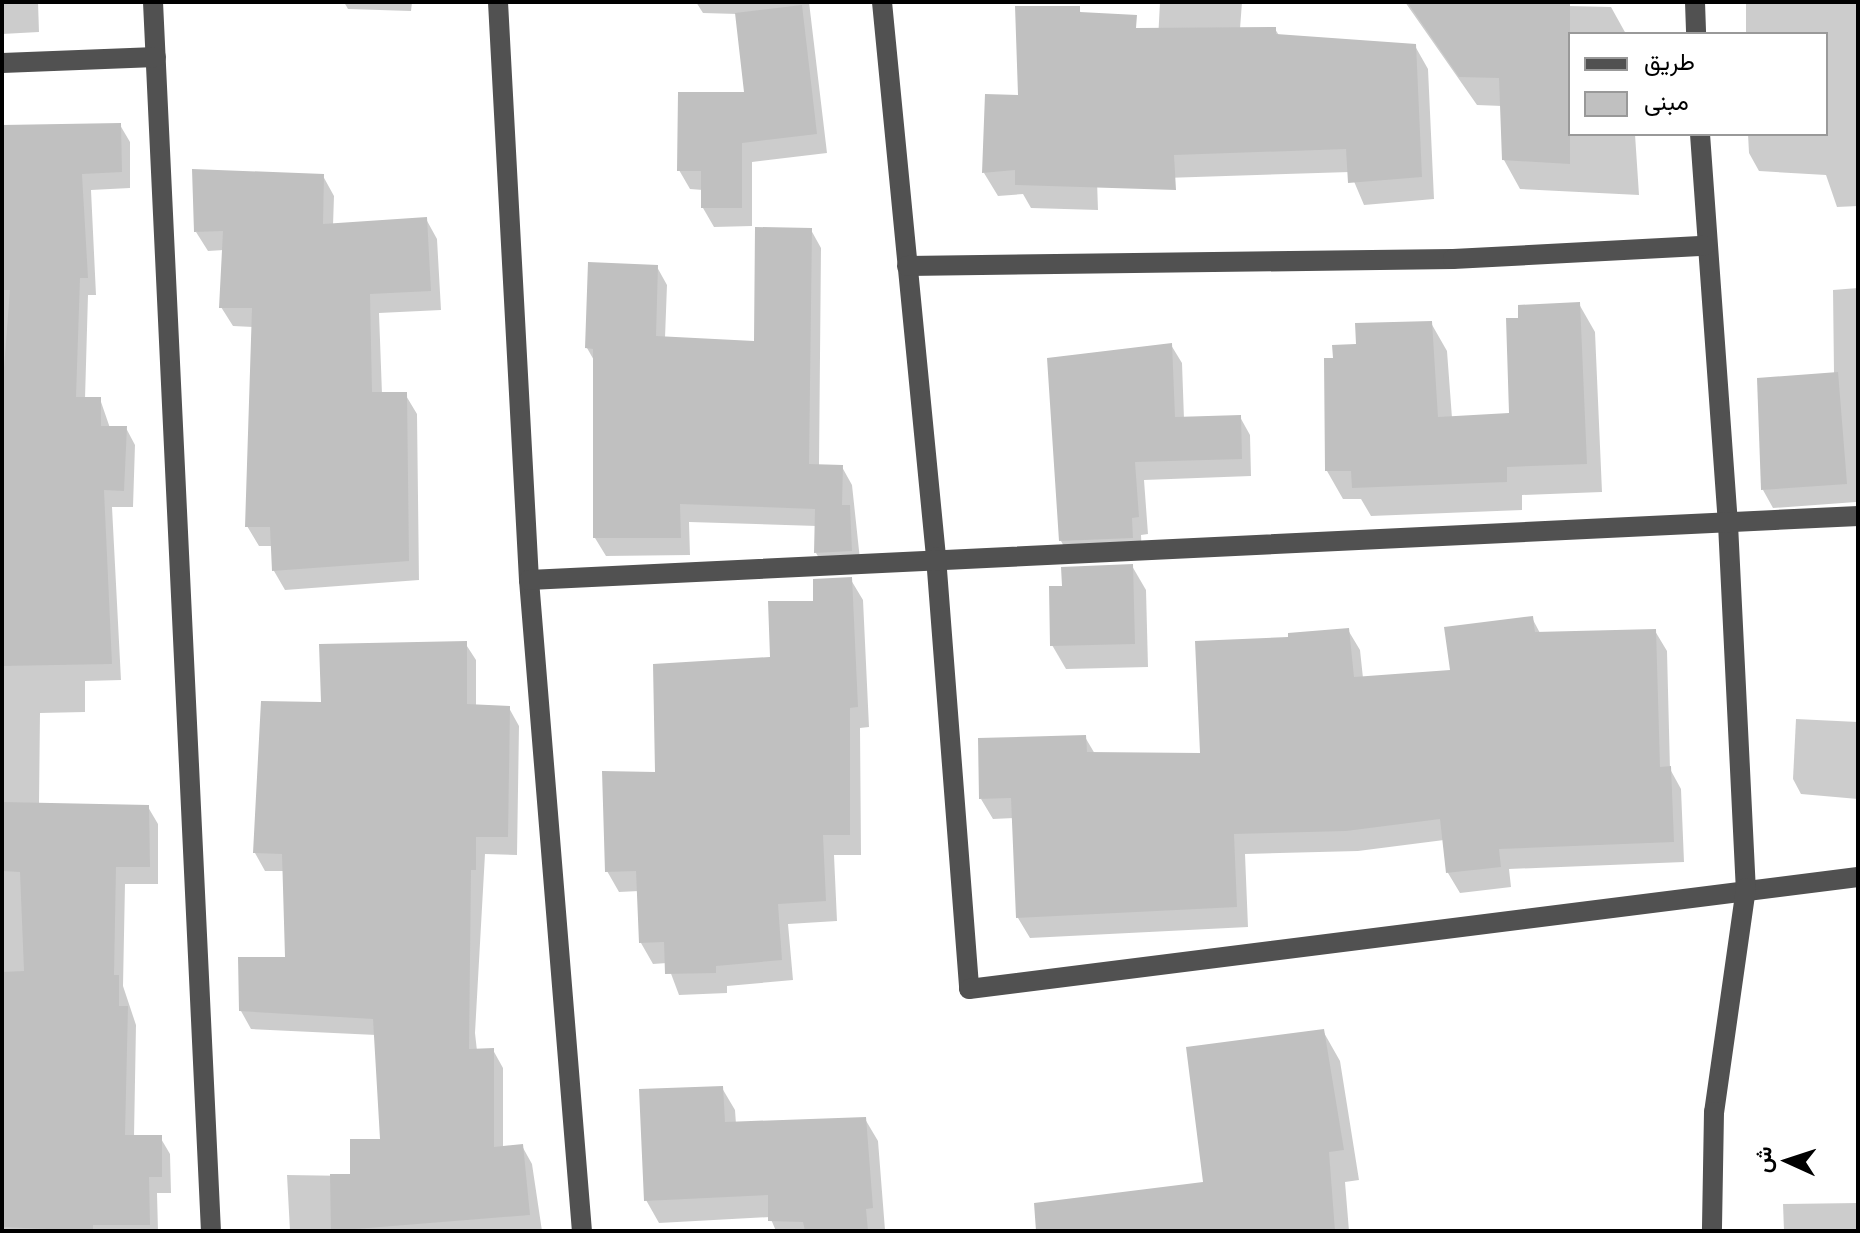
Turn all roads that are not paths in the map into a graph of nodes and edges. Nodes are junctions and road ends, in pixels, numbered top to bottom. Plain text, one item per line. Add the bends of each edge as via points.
1 (153, 2) edge
2 (498, 2) edge
3 (882, 2) edge
4 (1695, 2) edge
5 (1696, 32) edge
6 (156, 57) junction
7 (2, 63) edge
8 (1700, 136) edge
9 (1705, 246) junction
10 (907, 266) junction
11 (1858, 516) edge
12 (1728, 524) junction
13 (936, 557) junction
14 (529, 580) junction
15 (1858, 877) edge
16 (1746, 888) junction
17 (211, 1231) edge
18 (582, 1231) edge
19 (1712, 1231) edge

1 - 6 street
2 - 14 street
3 - 10 street
4 - 5 street
6 - 7 street
6 - 17 street
8 - 9 street
9 - 10 street via 1453,259
9 - 12 street
10 - 13 street
11 - 12 street
12 - 13 street
12 - 16 street
13 - 14 street
13 - 16 street via 969,989
14 - 18 street
15 - 16 street
16 - 19 street via 1714,1112

